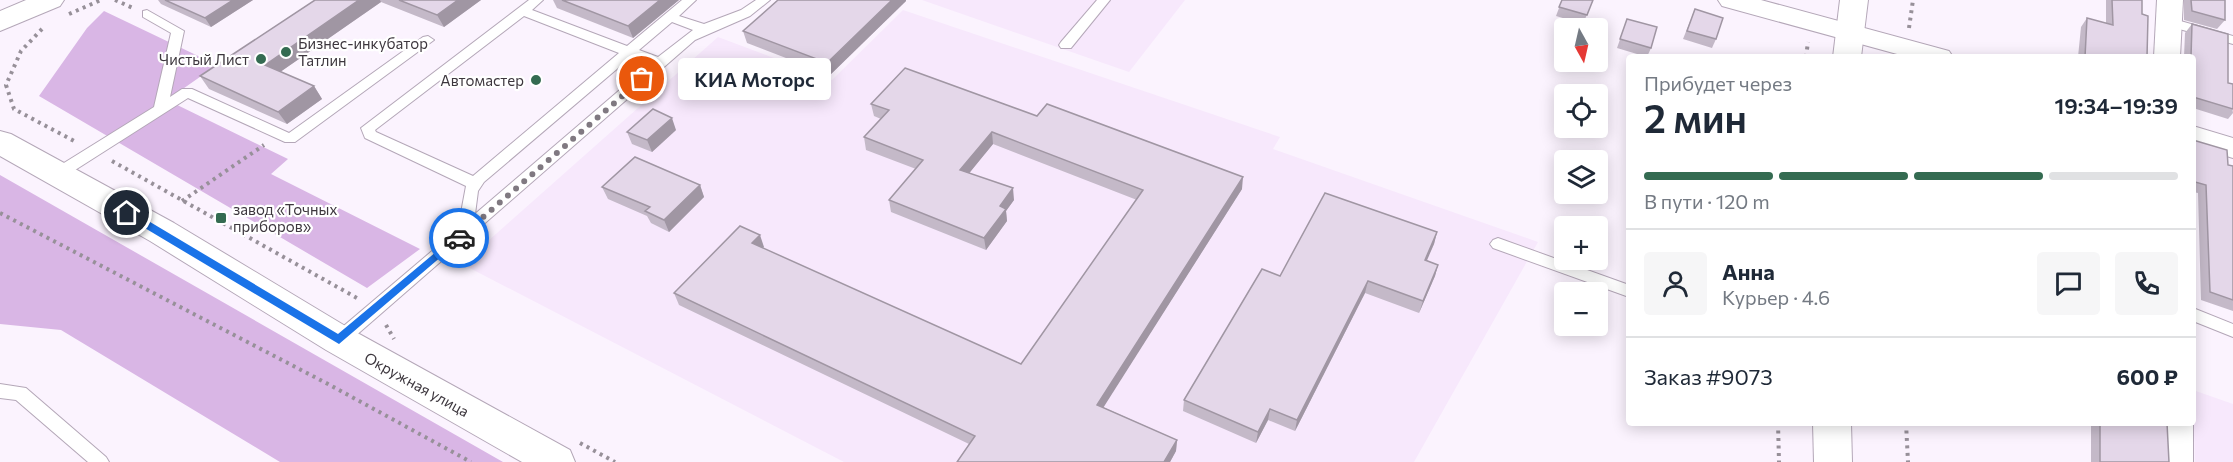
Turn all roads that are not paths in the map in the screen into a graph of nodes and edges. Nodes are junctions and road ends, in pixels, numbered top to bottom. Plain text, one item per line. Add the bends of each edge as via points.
1 (537, 0) edge
2 (690, 0) edge
3 (764, 0) edge
4 (1104, 0) edge
5 (1731, 0) edge
6 (1854, 0) edge
7 (522, 11) junction
8 (2170, 11) edge
9 (52, 14) edge
10 (147, 14) dead end
11 (670, 17) junction
12 (0, 22) edge
13 (704, 29) junction
14 (428, 40) dead end
15 (2233, 40) edge
16 (1066, 45) dead end
17 (1849, 46) edge
18 (629, 51) junction
19 (1915, 54) edge
20 (2167, 54) edge
21 (660, 63) junction
22 (160, 110) junction
23 (2196, 137) edge
24 (0, 142) edge
25 (2233, 148) edge
26 (56, 175) junction
27 (474, 183) junction
28 (465, 233) junction
29 (1498, 244) dead end
30 (1626, 290) edge
31 (2196, 315) edge
32 (2233, 331) edge
33 (339, 340) junction
34 (0, 391) edge
35 (1832, 426) edge
36 (2176, 426) edge
37 (100, 462) edge
38 (556, 462) edge
39 (1833, 462) edge
40 (2176, 462) edge

1 - 7 lane
2 - 11 lane
3 - 13 lane via 745,15
4 - 16 lane
5 - 17 street
6 - 17 main road
7 - 18 lane
7 - 27 lane via 368,128 370,135
8 - 15 lane
8 - 20 street
9 - 12 main road
10 - 22 lane via 178,31
11 - 13 lane
11 - 18 lane
13 - 21 lane
14 - 22 lane via 290,139 192,89
17 - 19 street
18 - 21 lane
18 - 27 lane
21 - 28 lane
22 - 26 lane
23 - 25 street
24 - 26 main road, Окружная улица
26 - 33 main road, Окружная улица via 162,232
27 - 28 lane
28 - 33 lane
29 - 30 lane
31 - 32 lane
33 - 38 main road, Окружная улица
34 - 37 lane via 20,393
35 - 39 main road
36 - 40 street

